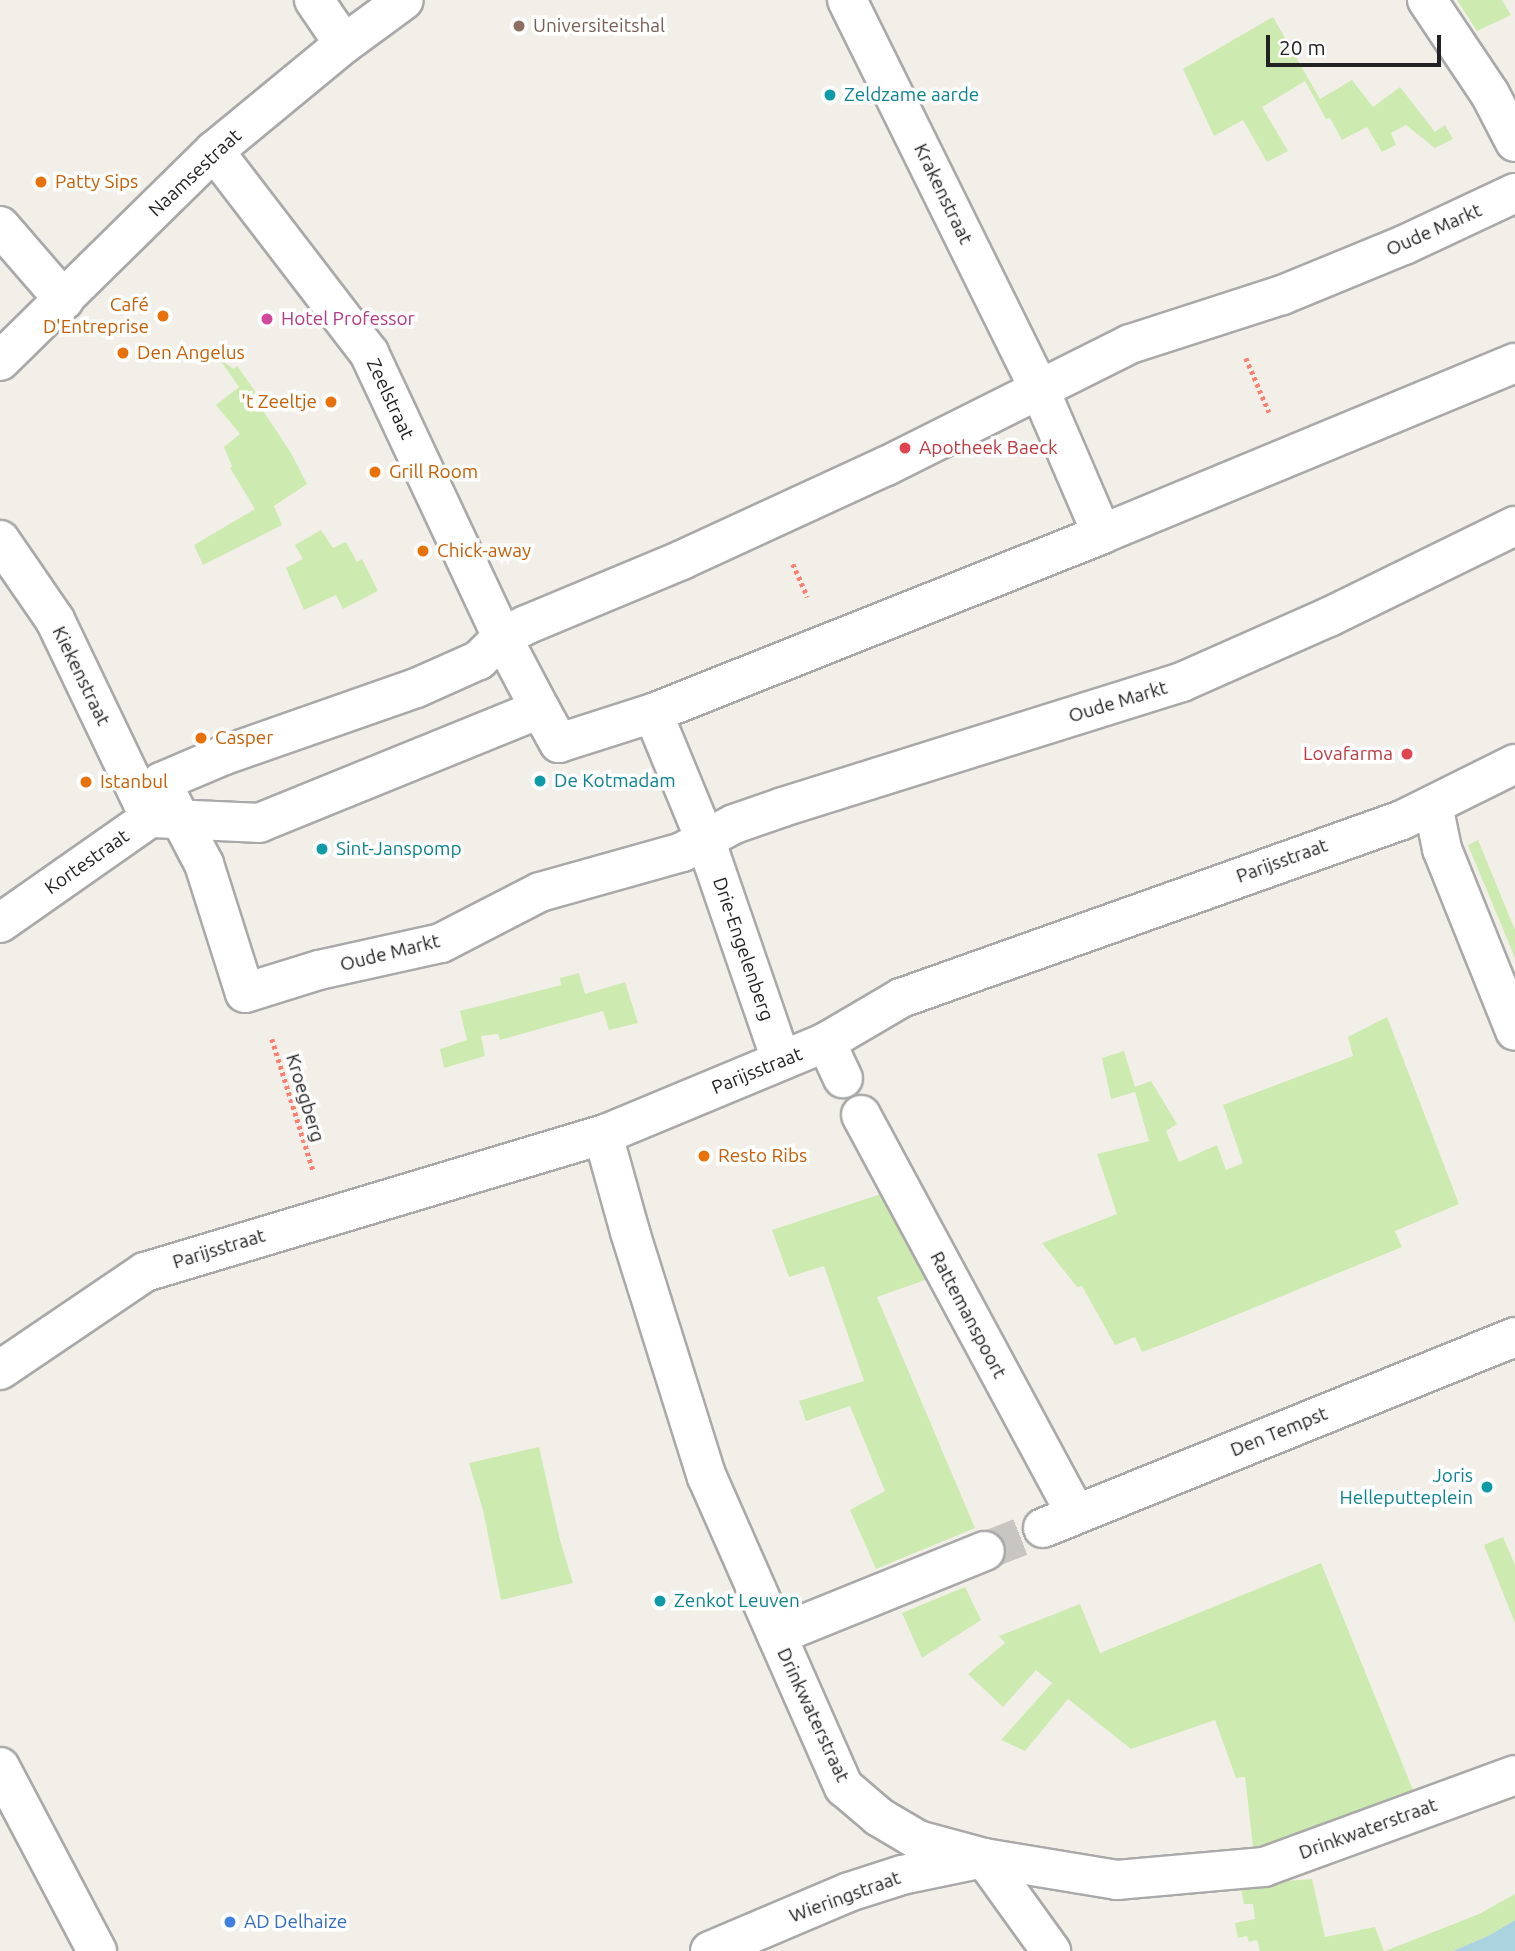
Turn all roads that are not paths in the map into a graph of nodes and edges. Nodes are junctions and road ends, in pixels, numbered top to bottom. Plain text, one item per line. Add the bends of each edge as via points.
1 (314, 0) edge
2 (404, 0) edge
3 (847, 0) edge
4 (1427, 0) edge
5 (336, 51) junction
6 (1515, 142) edge
7 (215, 151) junction
8 (1515, 193) edge
9 (0, 226) edge
10 (64, 300) junction
11 (0, 361) edge
12 (1515, 363) edge
13 (1039, 388) junction
14 (1515, 526) edge
15 (1102, 534) junction
16 (0, 540) edge
17 (502, 637) junction
18 (540, 709) junction
19 (653, 713) junction
20 (1515, 764) edge
21 (1417, 812) junction
22 (165, 820) junction
23 (705, 839) junction
24 (0, 923) edge
25 (1515, 1031) edge
26 (826, 1042) junction
27 (782, 1060) junction
28 (843, 1078) dead end
29 (861, 1115) dead end
30 (603, 1135) junction
31 (1515, 1337) edge
32 (0, 1370) edge
33 (1059, 1521) joint
34 (985, 1551) tunnel mouth
35 (776, 1636) junction
36 (0, 1767) edge
37 (1515, 1775) edge
38 (984, 1858) junction
39 (97, 1951) edge
40 (710, 1951) edge
41 (1051, 1951) edge

1 - 5 street
2 - 5 street, Naamsestraat
3 - 13 street, Krakenstraat
4 - 6 street via 1490,94
5 - 7 street, Naamsestraat
7 - 10 street, Naamsestraat
7 - 17 street, Zeelstraat via 369,353
8 - 13 street, Oude Markt via 1404,246 1282,295 1130,344
9 - 10 street
10 - 11 street, Naamsestraat
12 - 15 street
13 - 15 street
13 - 17 street, Oude Markt via 886,466
14 - 23 street, Oude Markt via 1182,682 783,807
15 - 19 street
16 - 22 street, Kiekenstraat via 55,620
17 - 18 street
17 - 22 street, Oude Markt via 479,660 416,688 161,782
18 - 19 street via 559,743
18 - 22 street via 260,822
19 - 23 street
20 - 21 street, Parijsstraat
21 - 25 street via 1442,849
21 - 26 street, Parijsstraat via 901,998
22 - 23 street, Oude Markt via 204,864 244,993 318,970 441,943 540,892 682,852
22 - 24 street, Kortestraat
23 - 27 street, Drie-Engelenberg
26 - 27 street, Parijsstraat
26 - 28 street
27 - 30 street, Parijsstraat
29 - 33 street, Rattemanspoort
30 - 32 street, Parijsstraat via 145,1272
30 - 35 street, Drinkwaterstraat via 707,1476
31 - 33 street, Den Tempst
34 - 35 street
35 - 38 street, Drinkwaterstraat via 844,1787 879,1818 918,1840
36 - 39 street
37 - 38 street, Drinkwaterstraat via 1264,1867 1117,1880
38 - 40 street, Wieringstraat via 902,1875 849,1892
38 - 41 street

